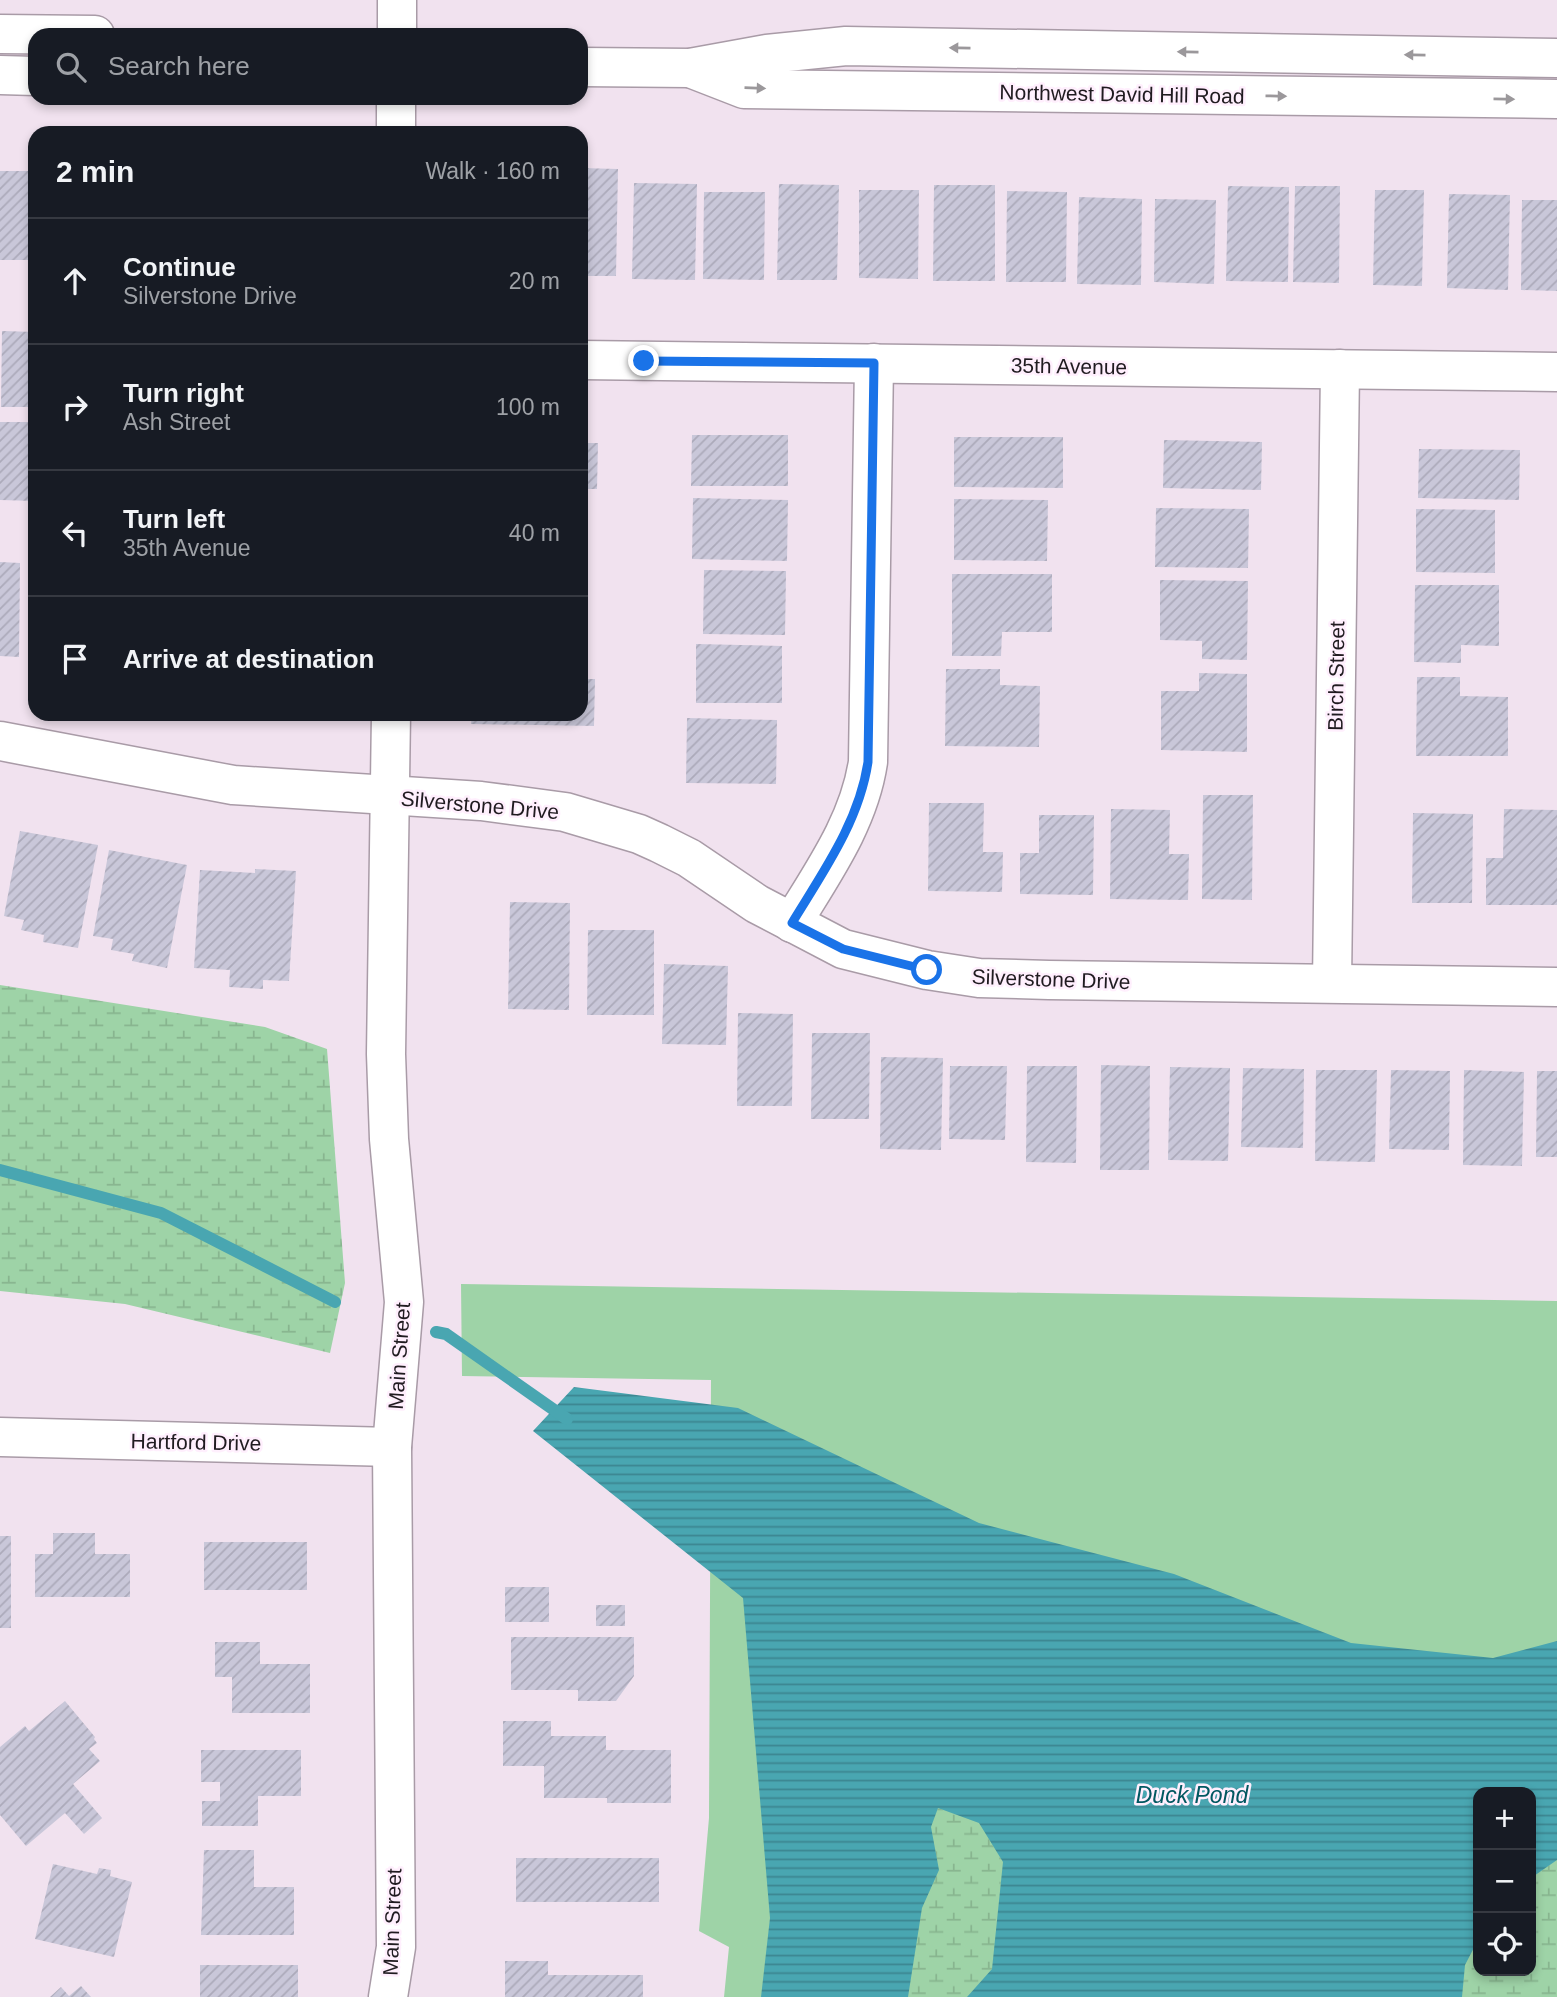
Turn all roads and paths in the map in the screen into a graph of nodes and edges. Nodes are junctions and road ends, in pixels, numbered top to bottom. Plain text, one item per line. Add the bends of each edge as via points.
1 (397, 0) edge
2 (397, 28) edge
3 (0, 34) edge
4 (28, 34) edge
5 (1557, 58) edge
6 (588, 67) edge
7 (690, 68) junction
8 (0, 75) edge
9 (28, 76) edge
10 (1557, 99) edge
11 (396, 105) edge
12 (396, 126) edge
13 (588, 360) edge
14 (874, 363) junction
15 (1340, 369) junction
16 (1557, 372) edge
17 (391, 721) edge
18 (0, 741) edge
19 (390, 797) junction
20 (792, 923) junction
21 (1332, 983) junction
22 (1557, 987) edge
23 (0, 1437) edge
24 (392, 1447) junction
25 (388, 1997) edge

1 - 2 street
3 - 4 street
5 -> 7 street, Northwest David Hill Road via 846,46
6 - 7 street, Northwest David Hill Road
7 -> 10 street, Northwest David Hill Road via 744,89
8 - 9 street
11 - 12 street
13 - 14 street, 35th Avenue
14 - 15 street, 35th Avenue
14 - 20 street via 867,769 851,822
15 - 16 street, 35th Avenue
15 - 21 street, Birch Street
17 - 19 street, Main Street
18 - 19 street, Silverstone Drive via 222,784
19 - 20 street, Silverstone Drive via 481,801 565,812 639,834 689,858
19 - 24 street, Main Street via 386,1054 404,1302
20 - 21 street, Silverstone Drive via 843,949 878,960 978,978
21 - 22 street, Silverstone Drive
23 - 24 street, Hartford Drive
24 - 25 street, Main Street via 396,1947

